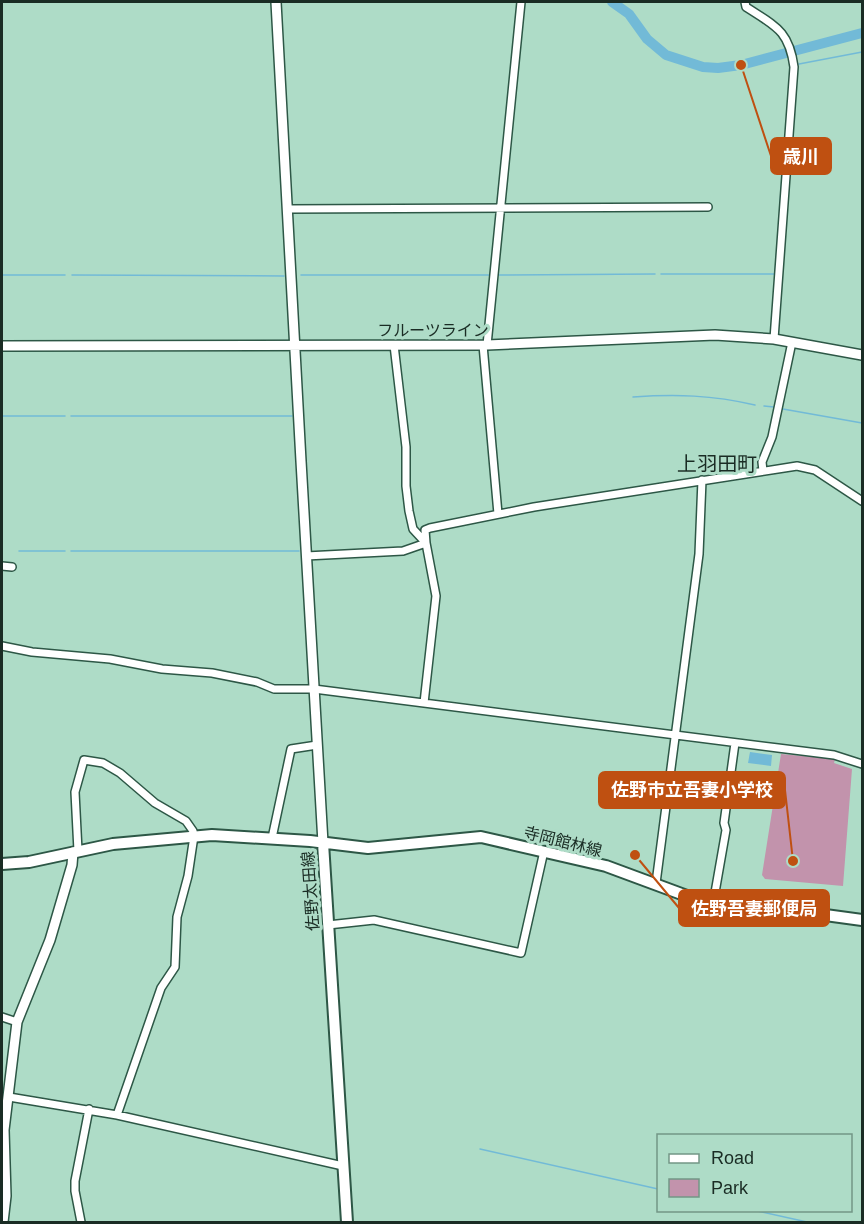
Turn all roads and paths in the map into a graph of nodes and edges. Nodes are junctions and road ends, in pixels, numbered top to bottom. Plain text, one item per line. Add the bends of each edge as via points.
1 (276, 2) edge
2 (521, 2) edge
3 (745, 2) edge
4 (708, 207) dead end
5 (500, 208) junction
6 (288, 209) junction
7 (774, 339) junction
8 (792, 342) junction
9 (296, 345) junction
10 (394, 345) junction
11 (485, 345) junction
12 (2, 346) edge
13 (862, 355) edge
14 (763, 471) junction
15 (702, 480) junction
16 (862, 501) edge
17 (498, 514) junction
18 (426, 543) junction
19 (306, 556) junction
20 (2, 566) edge
21 (12, 567) dead end
22 (2, 646) edge
23 (314, 689) junction
24 (424, 703) junction
25 (674, 736) junction
26 (735, 743) junction
27 (317, 745) junction
28 (862, 764) edge
29 (194, 836) junction
30 (272, 838) junction
31 (323, 843) junction
32 (76, 851) junction
33 (544, 851) junction
34 (2, 864) edge
35 (656, 883) junction
36 (713, 904) junction
37 (862, 920) edge
38 (328, 925) junction
39 (2, 1017) edge
40 (17, 1022) junction
41 (9, 1097) junction
42 (89, 1109) junction
43 (117, 1115) junction
44 (343, 1166) junction
45 (4, 1195) edge
46 (3, 1222) edge
47 (81, 1222) edge
48 (347, 1222) edge

1 - 6 street
2 - 5 street
3 - 7 street via 746,7 782,32 789,42 794,67
4 - 5 street
5 - 6 street
5 - 11 street
6 - 9 street
7 - 8 street, フルーツライン
7 - 11 street, フルーツライン via 699,335
8 - 13 street, フルーツライン
8 - 14 street
9 - 10 street, フルーツライン
9 - 12 street, フルーツライン
9 - 19 street
10 - 11 street, フルーツライン
10 - 18 street via 409,511 413,529
11 - 17 street
14 - 15 street
14 - 16 street via 809,468
15 - 17 street
15 - 25 street via 699,554
17 - 18 street via 425,530
18 - 19 street via 403,551
18 - 24 street via 435,596
19 - 23 street
20 - 21 street
22 - 23 street via 212,673 274,689
23 - 24 street
23 - 27 street
24 - 25 street
25 - 26 street
25 - 35 street
26 - 28 street via 834,755
26 - 36 street
27 - 30 street via 291,749
27 - 31 street
29 - 30 main road, 佐野太田線
29 - 32 main road, 佐野太田線
29 - 32 street via 186,821 155,803 120,773 103,763 84,760 75,792
29 - 43 street via 177,917 175,967 161,988
30 - 31 main road, 佐野太田線
31 - 33 main road, 寺岡館林線 via 375,848 481,837
31 - 38 main road, 佐野太田線
32 - 34 main road, 佐野太田線
32 - 40 street via 50,939
33 - 35 main road, 寺岡館林線
33 - 38 street via 521,952 374,920
35 - 36 main road, 寺岡館林線
36 - 37 main road, 寺岡館林線
38 - 44 main road, 佐野太田線
39 - 40 street
40 - 41 street
41 - 42 street
41 - 45 street via 3,1140
42 - 43 street
42 - 47 street via 75,1181
43 - 44 street
44 - 48 main road, 佐野太田線
45 - 46 street

